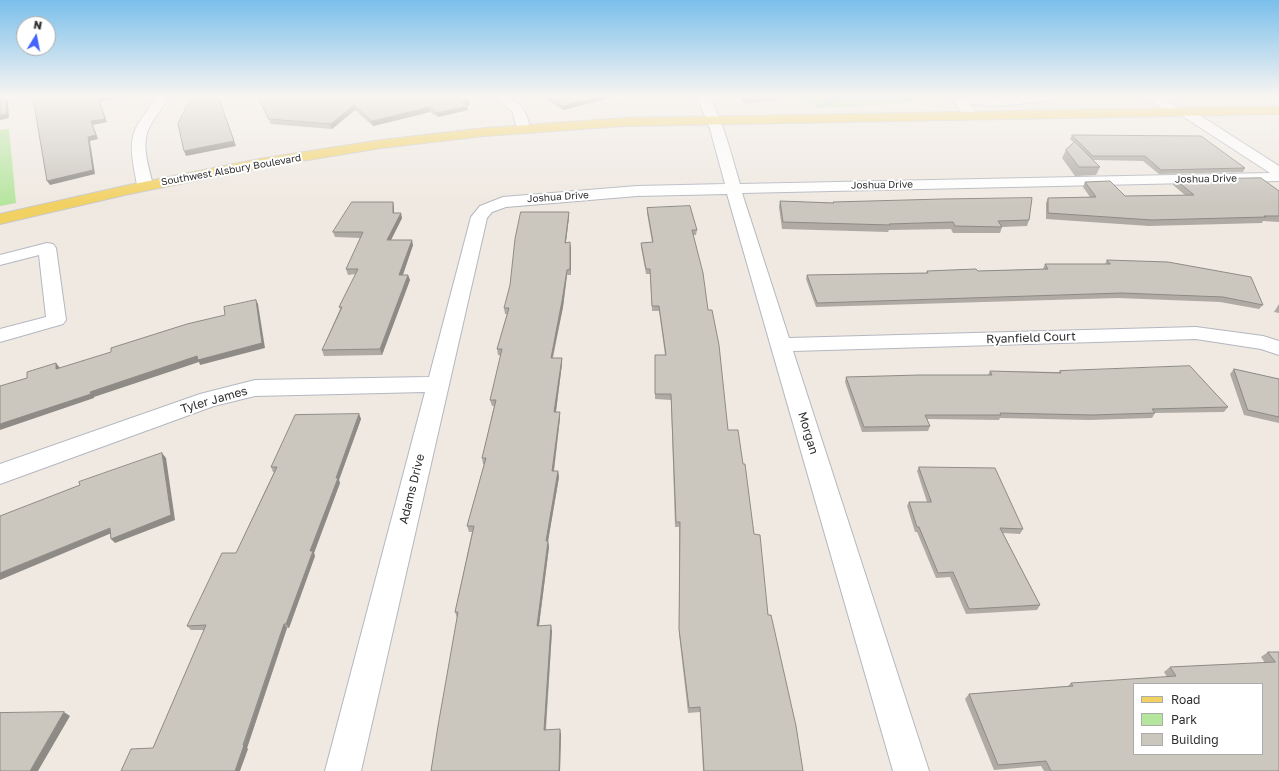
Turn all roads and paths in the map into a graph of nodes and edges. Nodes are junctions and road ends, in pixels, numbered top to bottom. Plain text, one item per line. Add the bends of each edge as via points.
1 (140, 132) edge
2 (497, 132) edge
3 (717, 132) edge
4 (1214, 132) edge
5 (1279, 172) edge
6 (1279, 177) edge
7 (145, 185) junction
8 (733, 188) junction
9 (486, 209) joint
10 (0, 218) edge
11 (0, 260) edge
12 (0, 336) edge
13 (781, 345) junction
14 (1279, 348) edge
15 (438, 384) junction
16 (0, 474) edge
17 (343, 771) edge
18 (911, 771) edge

1 - 7 street via 139,150
2 - 7 main road, Southwest Alsbury Boulevard via 346,149
3 - 8 street, Morgan
4 - 5 street
6 - 8 street, Joshua Drive
7 - 10 main road, Southwest Alsbury Boulevard
8 - 9 street, Joshua Drive via 637,191 503,202
8 - 13 street, Morgan
9 - 15 street, Adams Drive via 479,217
11 - 12 street via 47,248 56,320
13 - 14 street, Ryanfield Court via 1196,333 1263,343
13 - 18 street, Morgan
15 - 16 street, Tyler James via 255,388 208,400
15 - 17 street, Adams Drive

